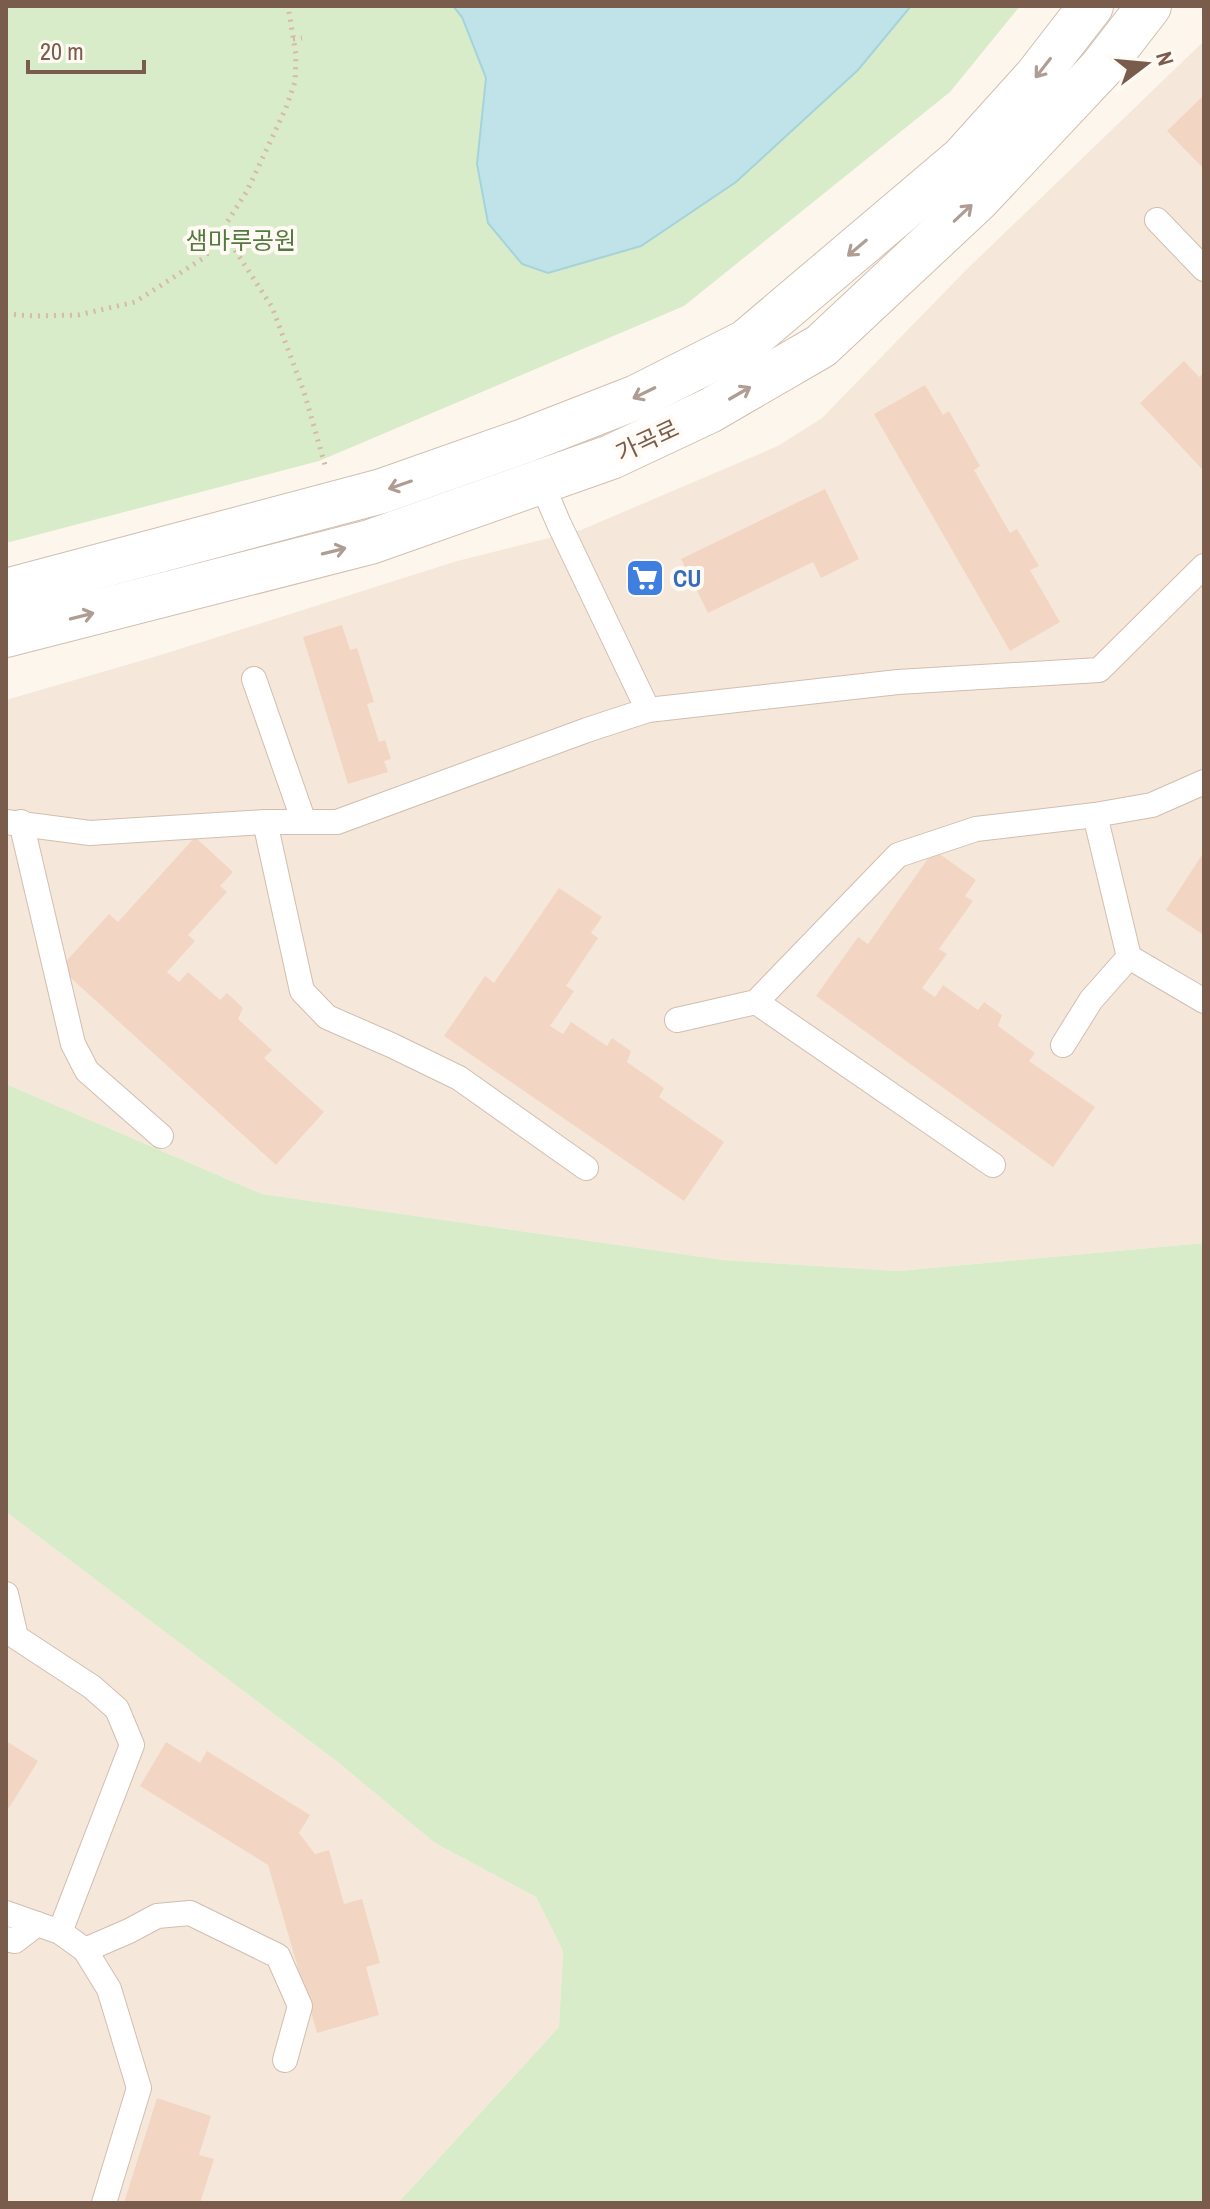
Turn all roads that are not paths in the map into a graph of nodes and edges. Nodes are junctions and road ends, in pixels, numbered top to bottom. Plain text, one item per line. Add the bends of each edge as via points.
1 (1091, 6) edge
2 (1149, 6) edge
3 (1157, 220) dead end
4 (1204, 269) edge
5 (541, 482) junction
6 (1204, 566) edge
7 (6, 591) edge
8 (6, 635) edge
9 (254, 679) dead end
10 (648, 710) junction
11 (1204, 782) edge
12 (1095, 815) junction
13 (14, 822) edge
14 (265, 822) junction
15 (304, 822) junction
16 (1129, 957) junction
17 (1204, 1001) edge
18 (756, 1002) junction
19 (677, 1020) dead end
20 (1063, 1045) dead end
21 (161, 1136) dead end
22 (993, 1165) dead end
23 (586, 1168) dead end
24 (6, 1594) edge
25 (6, 1913) edge
26 (48, 1928) junction
27 (6, 1939) edge
28 (85, 1950) junction
29 (285, 2060) dead end
30 (104, 2203) edge

1 -> 7 street, 가곡로 via 963,158 746,342 637,397 382,491
5 -> 2 street, 가곡로 via 611,457 695,417 821,346 977,200 1102,67
3 - 4 lane
8 -> 5 street, 가곡로 via 370,542
5 - 10 lane
6 - 10 lane via 1099,670 898,682
9 - 15 lane
10 - 15 lane via 337,822
11 - 12 lane via 1152,805
12 - 16 lane
12 - 18 lane via 976,829 898,855
13 - 14 lane via 90,833
13 - 21 lane via 73,1044 87,1071
14 - 15 lane
14 - 23 lane via 302,991 327,1017 459,1078
16 - 17 lane
16 - 20 lane via 1091,1000
18 - 19 lane
18 - 22 lane
24 - 26 lane via 16,1637 117,1709 132,1745
25 - 26 lane
26 - 27 lane via 15,1941
26 - 28 lane
28 - 29 lane via 157,1916 190,1913 278,1956 300,2006
28 - 30 lane via 109,1989 139,2088

